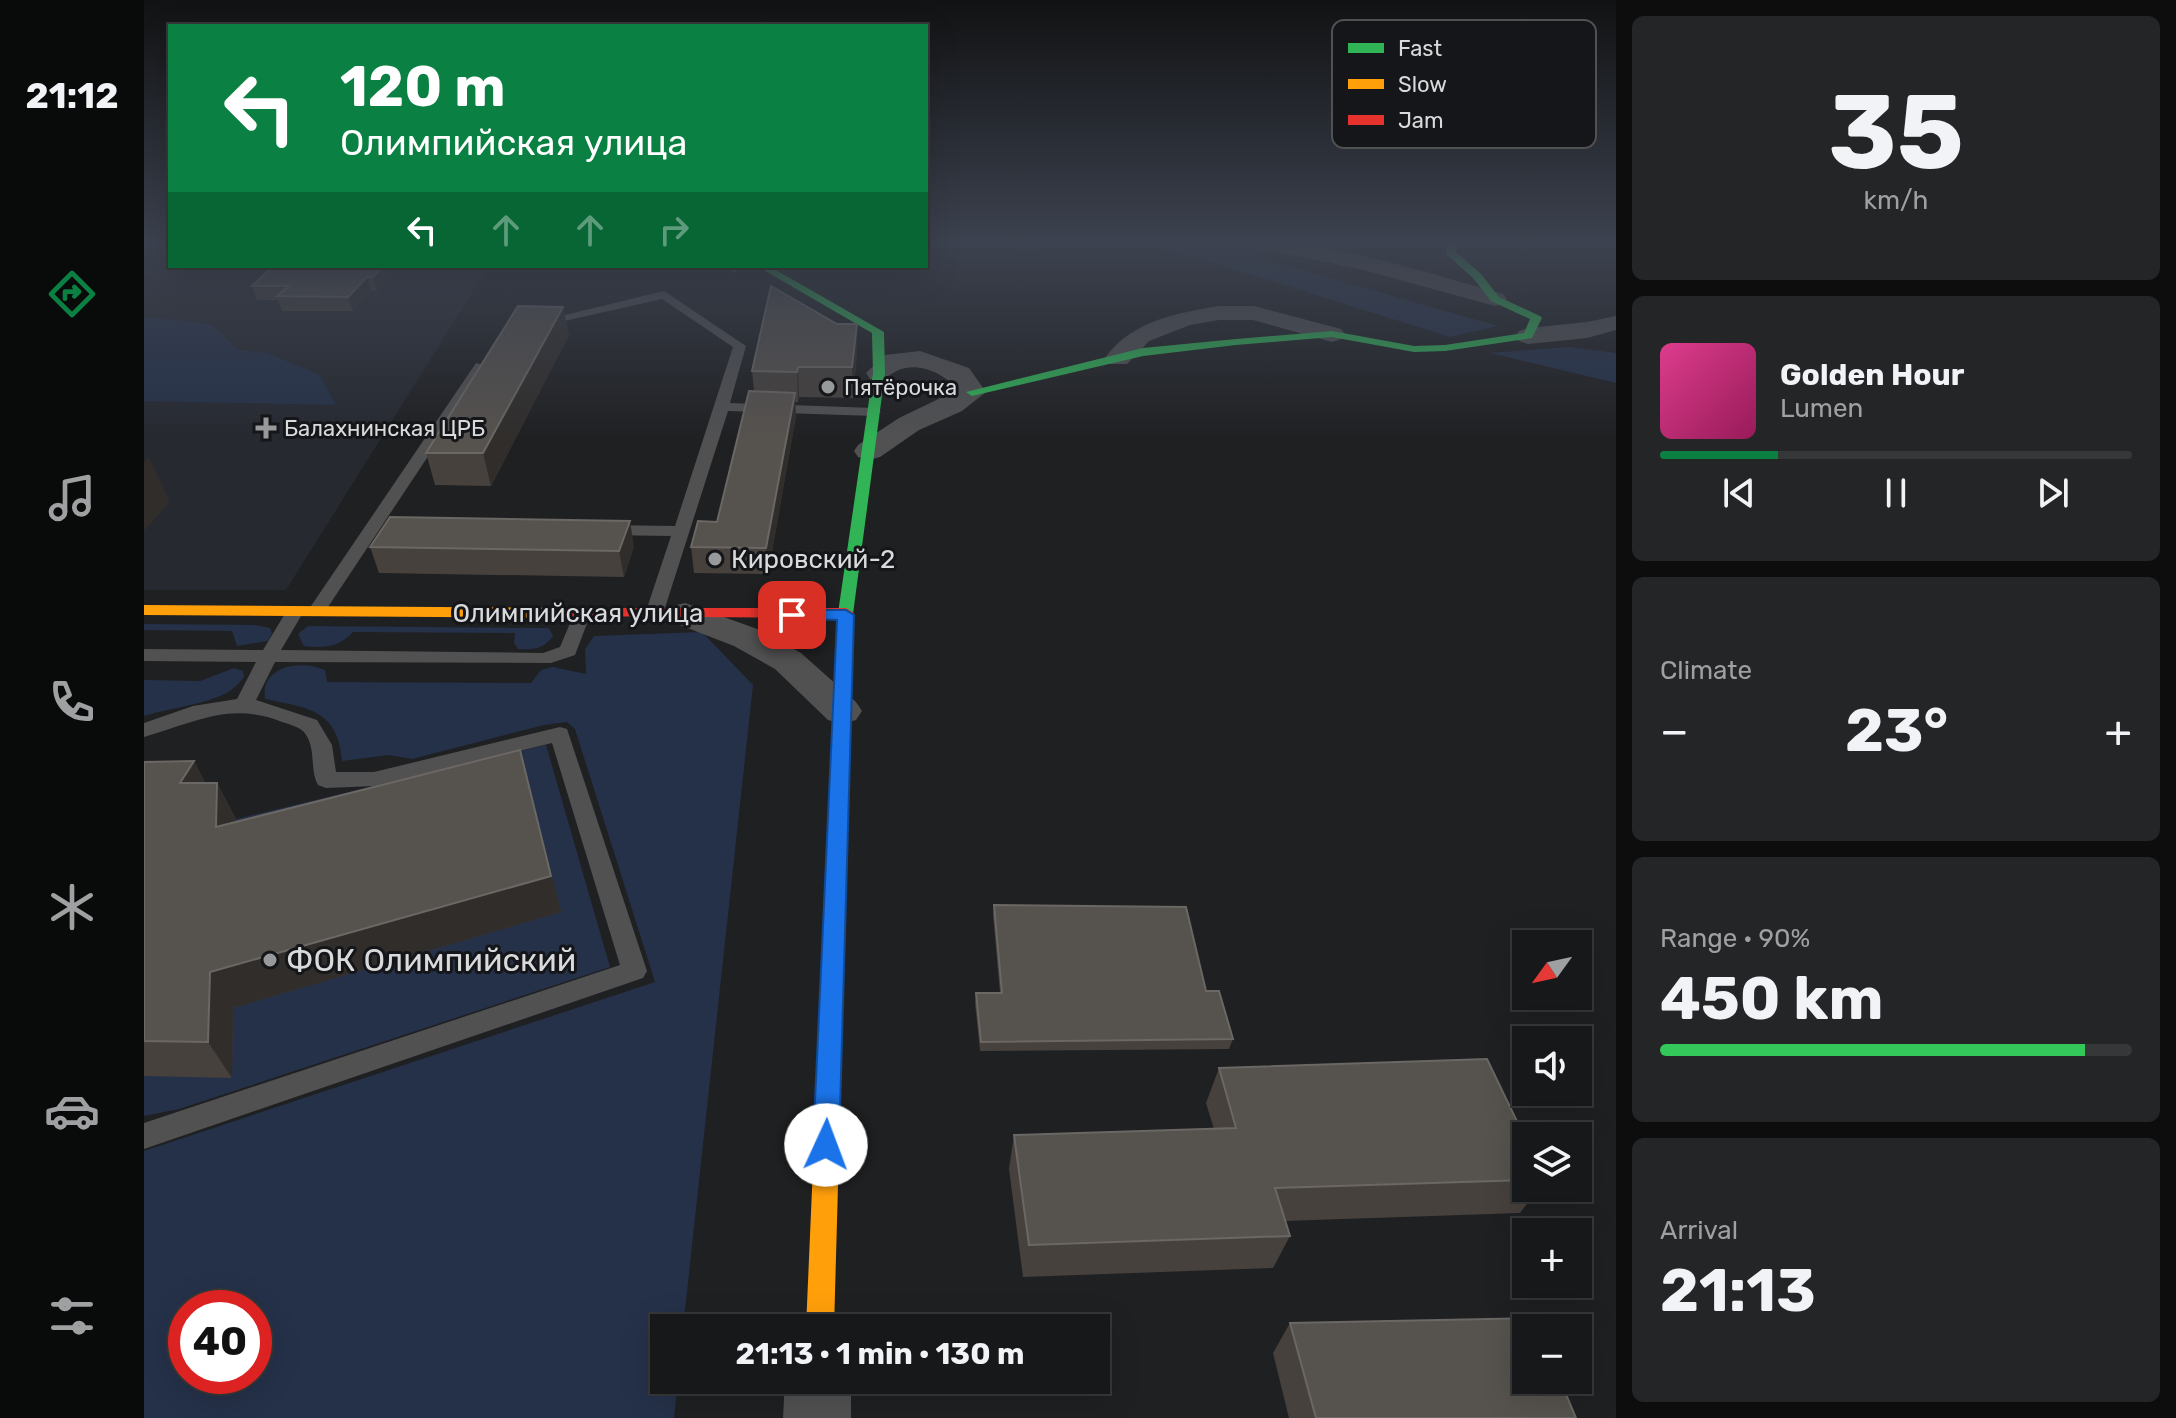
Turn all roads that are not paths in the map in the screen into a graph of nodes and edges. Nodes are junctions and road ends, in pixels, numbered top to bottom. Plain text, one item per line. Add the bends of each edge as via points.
1 (605, 308) edge
2 (684, 308) edge
3 (836, 308) edge
4 (1515, 308) edge
5 (1616, 323) edge
6 (534, 324) edge
7 (1332, 334) joint
8 (1528, 336) junction
9 (487, 357) edge
10 (1118, 358) joint
11 (879, 373) junction
12 (972, 392) junction
13 (722, 407) junction
14 (874, 412) junction
15 (869, 451) junction
16 (589, 530) edge
17 (681, 531) junction
18 (144, 610) edge
19 (295, 611) junction
20 (316, 612) junction
21 (582, 613) junction
22 (670, 614) junction
23 (846, 615) junction
24 (144, 655) edge
25 (268, 657) junction
26 (244, 704) junction
27 (842, 711) junction
28 (144, 730) edge
29 (144, 1136) edge
30 (820, 1314) edge
31 (818, 1394) edge
32 (817, 1418) edge

1 - 6 lane
2 - 13 lane via 740,346
3 - 11 street via 878,332
4 - 8 street via 1536,318
5 - 8 street
7 - 8 street via 1414,349
7 - 10 street via 1254,313 1219,313 1184,319 1140,336
9 - 20 lane via 380,529
10 - 12 street
11 - 12 street via 894,361 920,359 960,374
11 - 14 street
12 - 15 street
13 - 14 lane
13 - 17 lane
14 - 15 street
15 - 23 street
16 - 17 lane
17 - 22 lane
18 - 19 street, Олимпийская улица
19 - 20 street, Олимпийская улица
19 - 25 lane
20 - 21 street, Олимпийская улица
21 - 22 street, Олимпийская улица
21 - 25 lane via 568,651 544,659
22 - 23 street, Олимпийская улица
22 - 27 street via 747,638 788,661
23 - 27 street
24 - 25 lane
25 - 26 lane
26 - 28 lane via 193,713
26 - 29 lane via 310,725 322,745 326,780 374,779 560,734 634,971
27 - 30 street
31 - 32 street

